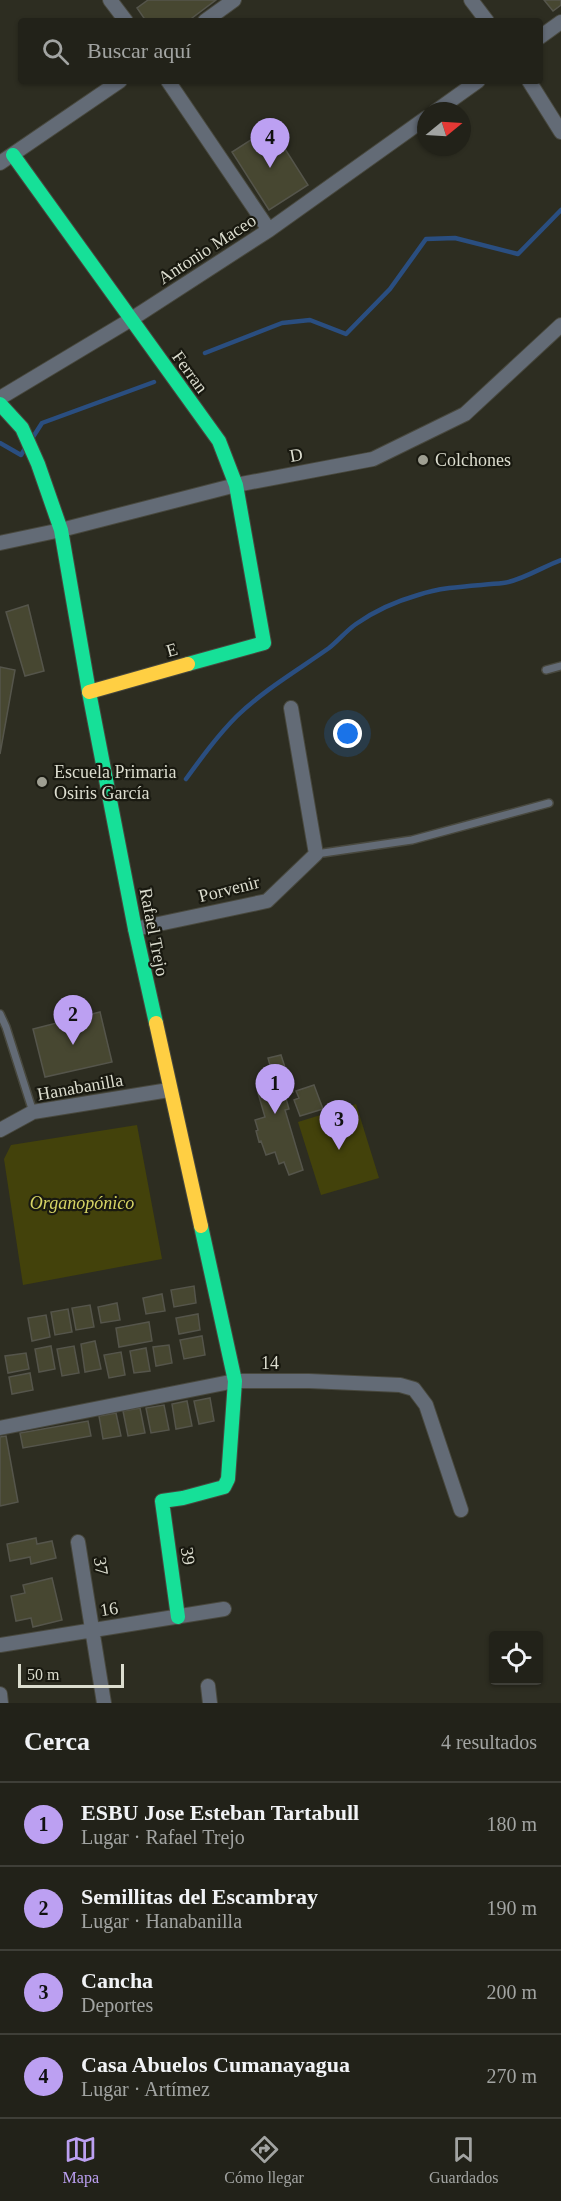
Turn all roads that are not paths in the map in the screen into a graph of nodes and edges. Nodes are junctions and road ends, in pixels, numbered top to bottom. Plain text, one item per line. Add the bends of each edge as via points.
1 (110, 0) edge
2 (234, 0) edge
3 (471, 0) edge
4 (124, 18) edge
5 (209, 18) edge
6 (485, 18) edge
7 (561, 22) edge
8 (543, 35) edge
9 (116, 84) edge
10 (170, 84) edge
11 (474, 84) edge
12 (531, 84) edge
13 (449, 102) edge
14 (417, 124) edge
15 (561, 132) edge
16 (14, 155) junction
17 (0, 164) edge
18 (270, 230) junction
19 (130, 320) junction
20 (561, 326) edge
21 (0, 398) edge
22 (0, 404) edge
23 (236, 484) junction
24 (61, 530) junction
25 (0, 543) edge
26 (264, 643) joint
27 (561, 666) edge
28 (546, 670) dead end
29 (89, 692) junction
30 (291, 708) dead end
31 (549, 803) dead end
32 (316, 854) junction
33 (135, 929) junction
34 (0, 1014) edge
35 (169, 1090) junction
36 (33, 1112) junction
37 (0, 1130) edge
38 (235, 1381) junction
39 (0, 1428) edge
40 (162, 1501) joint
41 (461, 1510) dead end
42 (78, 1542) dead end
43 (224, 1609) dead end
44 (178, 1617) junction
45 (93, 1630) junction
46 (0, 1645) edge
47 (208, 1686) dead end
48 (0, 1694) edge
49 (1, 1703) edge
50 (104, 1703) edge
51 (210, 1703) edge

1 - 4 street
2 - 5 street
3 - 6 street
7 - 8 street
9 - 16 street
10 - 18 street
11 - 13 street
12 - 15 street
14 - 18 street, Antonio Maceo
16 - 17 street
16 - 19 street, Ferran
18 - 19 street, Antonio Maceo
19 - 21 street, Antonio Maceo
19 - 23 street, Ferran via 219,441
20 - 23 street, D via 465,414 435,429 373,459
22 - 24 street, Rafael Trejo via 22,428
23 - 24 street, D
23 - 26 street, Ferran
24 - 25 street, D
24 - 29 street, Rafael Trejo
26 - 29 street, E
27 - 28 lane
29 - 33 street, Rafael Trejo
30 - 32 street
31 - 32 lane via 412,840
32 - 33 street, Porvenir via 267,901
33 - 35 street, Rafael Trejo
34 - 36 lane
35 - 36 street, Hanabanilla
35 - 38 street, Rafael Trejo
36 - 37 street, Hanabanilla
38 - 39 street, 14
38 - 40 street, Rafael Trejo via 228,1479 224,1487
38 - 41 street, 14 via 400,1384 414,1389 426,1405
40 - 44 street, 39
42 - 45 street, 37
43 - 44 street, 16
44 - 45 street, 16
45 - 46 street, 16
45 - 50 street, 37
47 - 51 street
48 - 49 street

